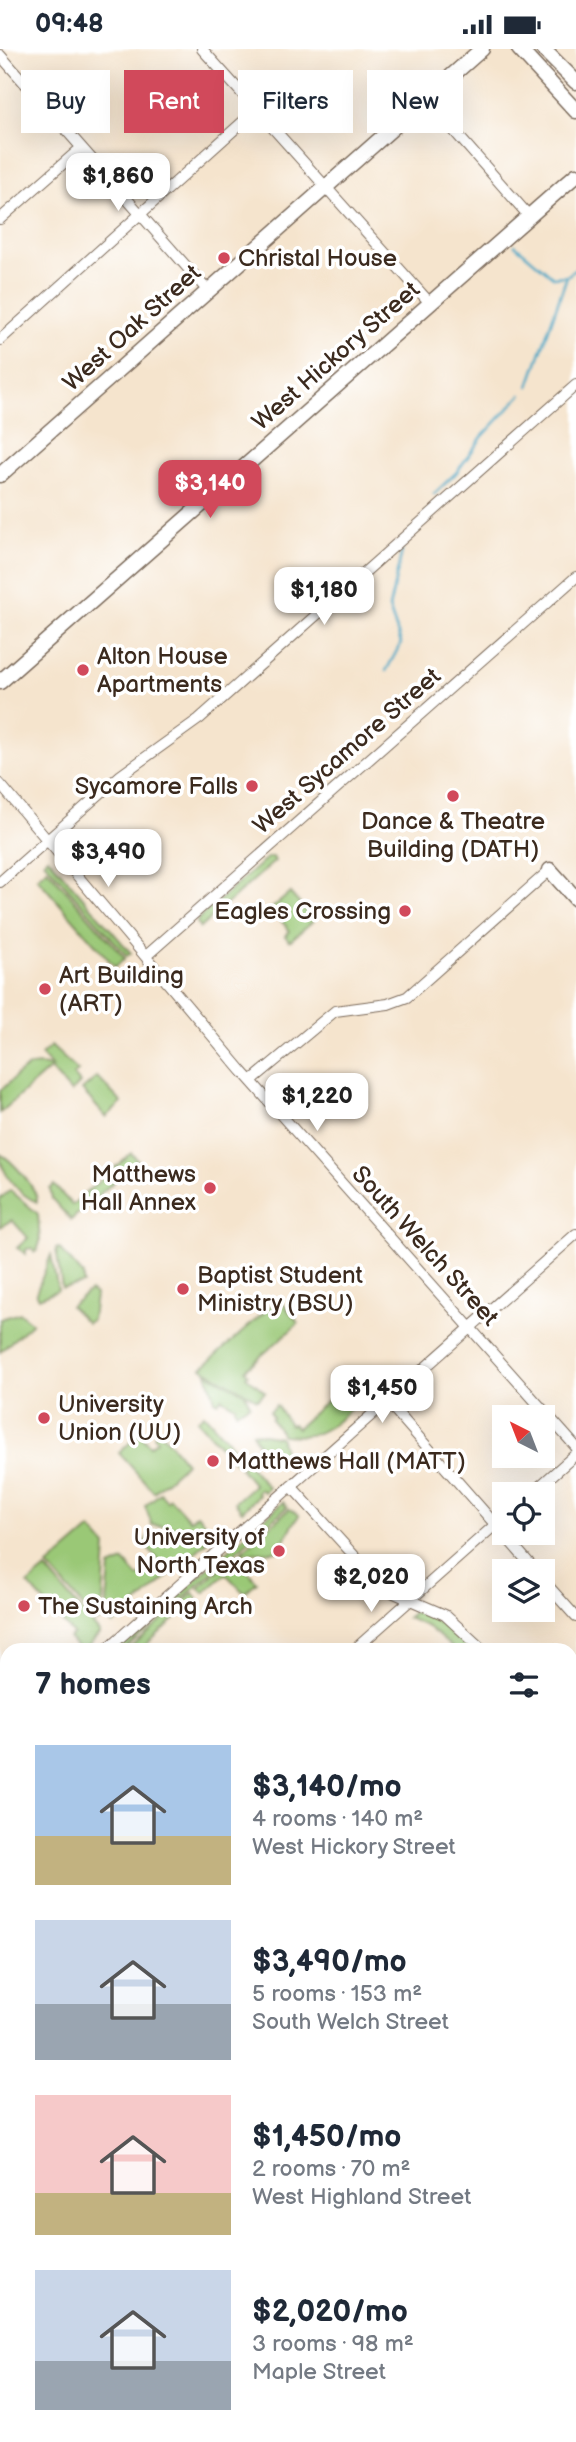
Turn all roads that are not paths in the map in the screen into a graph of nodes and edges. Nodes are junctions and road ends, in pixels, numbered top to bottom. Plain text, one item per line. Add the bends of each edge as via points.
1 (202, 49) edge
2 (482, 49) edge
3 (519, 49) edge
4 (543, 49) edge
5 (0, 55) edge
6 (458, 70) edge
7 (576, 82) edge
8 (238, 90) edge
9 (576, 111) edge
10 (238, 126) edge
11 (276, 133) edge
12 (387, 133) edge
13 (456, 133) edge
14 (81, 148) junction
15 (576, 175) edge
16 (325, 188) junction
17 (140, 215) junction
18 (529, 216) junction
19 (0, 219) edge
20 (208, 291) junction
21 (430, 303) junction
22 (0, 339) edge
23 (576, 385) edge
24 (0, 475) edge
25 (576, 577) edge
26 (0, 683) edge
27 (0, 784) edge
28 (47, 841) junction
29 (550, 870) joint
30 (0, 882) edge
31 (576, 899) edge
32 (146, 956) junction
33 (251, 1081) junction
34 (576, 1234) edge
35 (470, 1327) junction
36 (387, 1401) junction
37 (576, 1447) edge
38 (576, 1454) edge
39 (545, 1482) edge
40 (291, 1486) junction
41 (492, 1522) edge
42 (492, 1528) edge
43 (513, 1545) edge
44 (525, 1559) edge
45 (555, 1594) edge
46 (409, 1601) junction
47 (576, 1617) edge
48 (114, 1643) edge
49 (362, 1643) edge
50 (475, 1643) edge

1 - 8 street
2 - 6 main road, West Oak Street
3 - 9 main road
4 - 7 main road
5 - 14 street
10 - 17 street
11 - 16 street
12 - 16 main road, West Oak Street
13 - 18 street
14 - 17 street
14 - 19 street
15 - 18 main road, West Hickory Street
16 - 20 main road, West Oak Street
16 - 21 street
17 - 20 street
17 - 22 street
18 - 21 main road, West Hickory Street
20 - 24 main road, West Oak Street
21 - 26 main road, West Hickory Street
23 - 28 street via 199,719 121,775
25 - 32 street, West Sycamore Street
27 - 28 street, South Welch Street
28 - 30 street
28 - 32 street, South Welch Street
29 - 31 main road
29 - 33 street via 407,997 335,1011
32 - 33 street, South Welch Street
33 - 35 street, South Welch Street
34 - 35 street
35 - 36 street
35 - 37 street, South Welch Street
36 - 40 street
36 - 41 street
38 - 39 street
40 - 46 street via 378,1582
40 - 48 street
42 - 46 street
43 - 44 street
45 - 47 street
46 - 49 street
46 - 50 street via 445,1615

